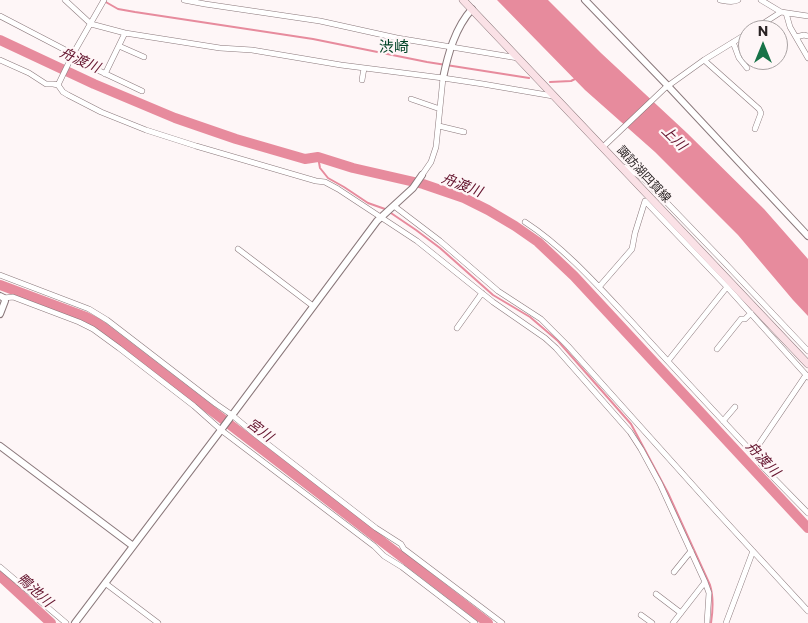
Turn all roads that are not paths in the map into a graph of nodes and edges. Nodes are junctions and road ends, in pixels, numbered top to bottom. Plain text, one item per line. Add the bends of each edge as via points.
1 (65, 0) edge
2 (104, 0) edge
3 (184, 0) edge
4 (463, 0) edge
5 (586, 0) edge
6 (720, 0) edge
7 (738, 0) edge
8 (761, 0) edge
9 (206, 2) edge
10 (472, 9) junction
11 (784, 12) junction
12 (0, 16) edge
13 (808, 16) edge
14 (770, 20) edge
15 (91, 24) junction
16 (125, 33) junction
17 (808, 36) edge
18 (796, 37) junction
19 (738, 39) edge
20 (733, 42) junction
21 (119, 46) junction
22 (451, 47) junction
23 (738, 55) edge
24 (144, 57) dead end
25 (72, 58) junction
26 (808, 58) edge
27 (519, 59) junction
28 (0, 60) edge
29 (704, 60) junction
30 (722, 65) dead end
31 (364, 68) junction
32 (715, 70) junction
33 (105, 74) junction
34 (443, 78) junction
35 (362, 80) dead end
36 (59, 84) junction
37 (666, 87) junction
38 (142, 91) dead end
39 (554, 96) junction
40 (410, 99) dead end
41 (440, 109) junction
42 (439, 126) junction
43 (755, 129) dead end
44 (464, 132) dead end
45 (604, 146) junction
46 (621, 166) junction
47 (422, 175) joint
48 (394, 206) junction
49 (381, 217) junction
50 (525, 222) dead end
51 (808, 236) edge
52 (238, 249) dead end
53 (0, 276) edge
54 (599, 287) junction
55 (727, 287) junction
56 (482, 293) junction
57 (2, 297) edge
58 (313, 306) junction
59 (751, 313) junction
60 (0, 314) edge
61 (457, 328) dead end
62 (717, 349) dead end
63 (808, 351) edge
64 (668, 361) junction
65 (808, 364) edge
66 (807, 376) edge
67 (735, 407) dead end
68 (231, 416) junction
69 (723, 421) junction
70 (222, 429) junction
71 (0, 446) edge
72 (753, 453) junction
73 (808, 513) edge
74 (133, 546) junction
75 (691, 551) junction
76 (753, 551) junction
77 (0, 567) edge
78 (674, 572) dead end
79 (705, 582) junction
80 (105, 583) junction
81 (656, 594) dead end
82 (808, 610) edge
83 (681, 613) junction
84 (641, 614) dead end
85 (66, 623) edge
86 (75, 623) edge
87 (158, 623) edge
88 (475, 623) edge
89 (502, 623) edge
90 (652, 623) edge
91 (673, 623) edge
92 (707, 623) edge
93 (726, 623) edge

1 - 15 street
2 - 15 street
3 - 9 street
4 - 10 main road, 諏訪湖四賀線
5 - 37 street
6 - 7 street
8 - 11 street
9 - 22 street
10 - 22 street
10 - 27 main road, 諏訪湖四賀線
11 - 13 street
11 - 14 street
11 - 18 street
12 - 25 street
15 - 16 street
15 - 25 street
16 - 21 street
16 - 31 street
17 - 18 street
18 - 26 street
19 - 20 street
20 - 23 street
20 - 29 street
21 - 24 street
21 - 33 street
22 - 27 street
22 - 34 street
25 - 33 street
25 - 36 street
27 - 39 main road, 諏訪湖四賀線
28 - 36 street via 46,84
29 - 32 street
29 - 37 street
30 - 32 street
31 - 34 street
31 - 35 street
32 - 43 street via 759,109 761,113
33 - 38 street
34 - 39 street
34 - 41 street
36 - 49 street via 68,95 146,130 324,182
37 - 45 street
37 - 51 street
39 - 45 main road, 諏訪湖四賀線
40 - 41 street
41 - 42 street
42 - 44 street
42 - 47 street via 431,162
45 - 46 main road, 諏訪湖四賀線
46 - 63 street via 646,182
46 - 65 main road, 諏訪湖四賀線
47 - 48 street
48 - 49 street
48 - 76 street via 440,240 498,291 542,319
49 - 56 street via 435,254
49 - 58 street
50 - 54 street via 561,250
52 - 58 street
53 - 68 street via 90,309
54 - 55 street via 632,249 645,201
54 - 64 street
55 - 59 street
55 - 64 street
56 - 61 street
56 - 75 street via 556,348 630,432 660,484
57 - 60 street via 5,304
57 - 70 street via 12,297 93,329
58 - 68 street
59 - 62 street via 741,319
59 - 66 street
64 - 69 street
66 - 72 street
67 - 69 street
68 - 70 street
68 - 89 street
69 - 72 street
70 - 74 street
70 - 88 street
71 - 74 street
72 - 73 street
74 - 80 street
75 - 78 street
75 - 79 street
76 - 82 street
76 - 93 street
77 - 85 street
79 - 83 street
79 - 92 street via 709,593
80 - 86 street
80 - 87 street
81 - 83 street
83 - 91 street
84 - 90 street

